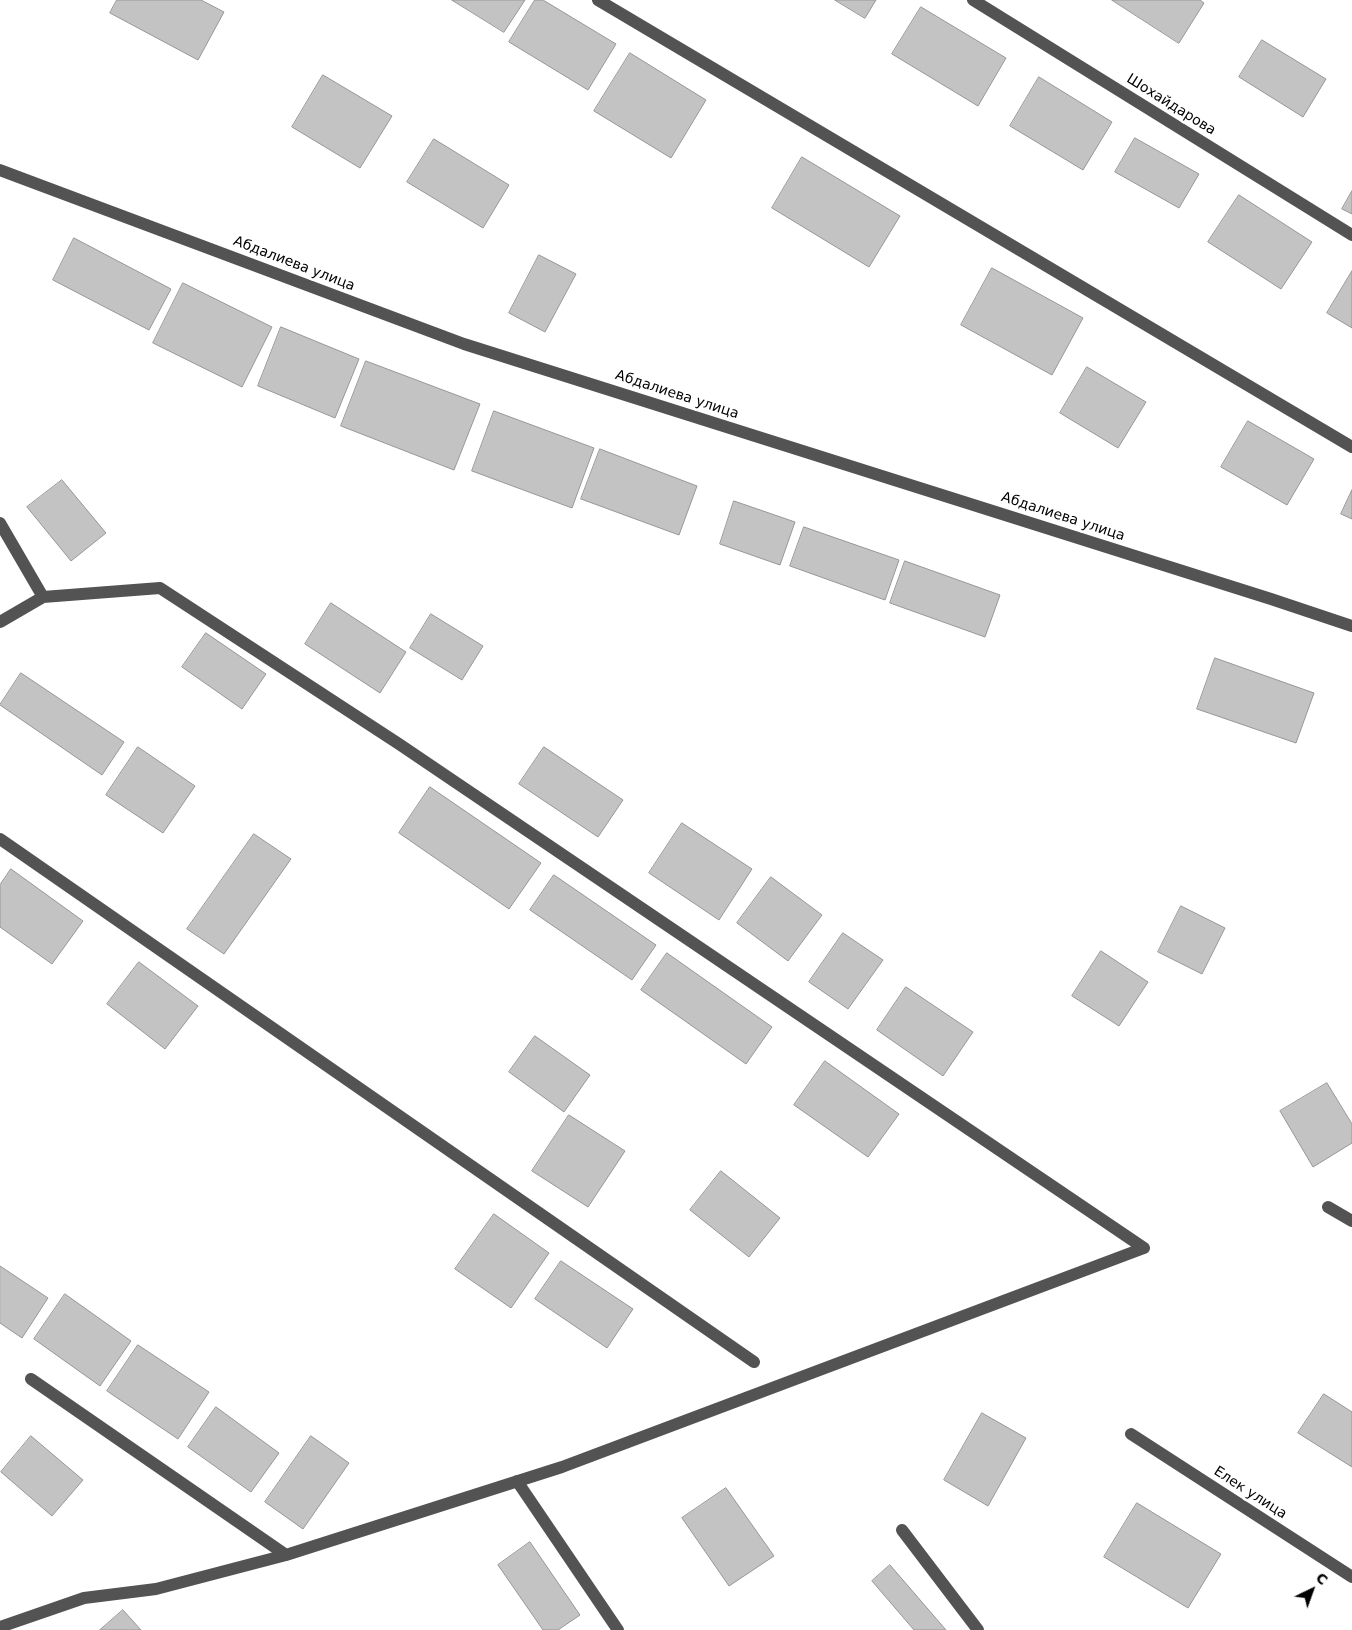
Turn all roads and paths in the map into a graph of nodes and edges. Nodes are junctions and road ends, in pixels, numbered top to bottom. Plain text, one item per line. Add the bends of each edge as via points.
1 (598, 0) edge
2 (973, 0) edge
3 (0, 170) edge
4 (1352, 235) edge
5 (1352, 447) edge
6 (0, 524) edge
7 (42, 597) junction
8 (0, 622) edge
9 (1352, 626) edge
10 (0, 838) edge
11 (1328, 1207) dead end
12 (1352, 1221) edge
13 (754, 1362) dead end
14 (31, 1379) dead end
15 (1131, 1434) dead end
16 (517, 1481) junction
17 (902, 1530) dead end
18 (286, 1555) junction
19 (1352, 1577) edge
20 (0, 1627) edge
21 (618, 1630) edge
22 (978, 1630) edge

1 - 5 street
2 - 4 street, Шохайдарова
3 - 9 street, Абдалиева улица via 464,344
6 - 7 street
7 - 8 street
7 - 16 street via 160,588 400,744 1144,1248
10 - 13 street
11 - 12 street
14 - 18 street
15 - 19 street, Елек улица
16 - 18 street
16 - 21 street
17 - 22 street
18 - 20 street via 156,1589 84,1598

